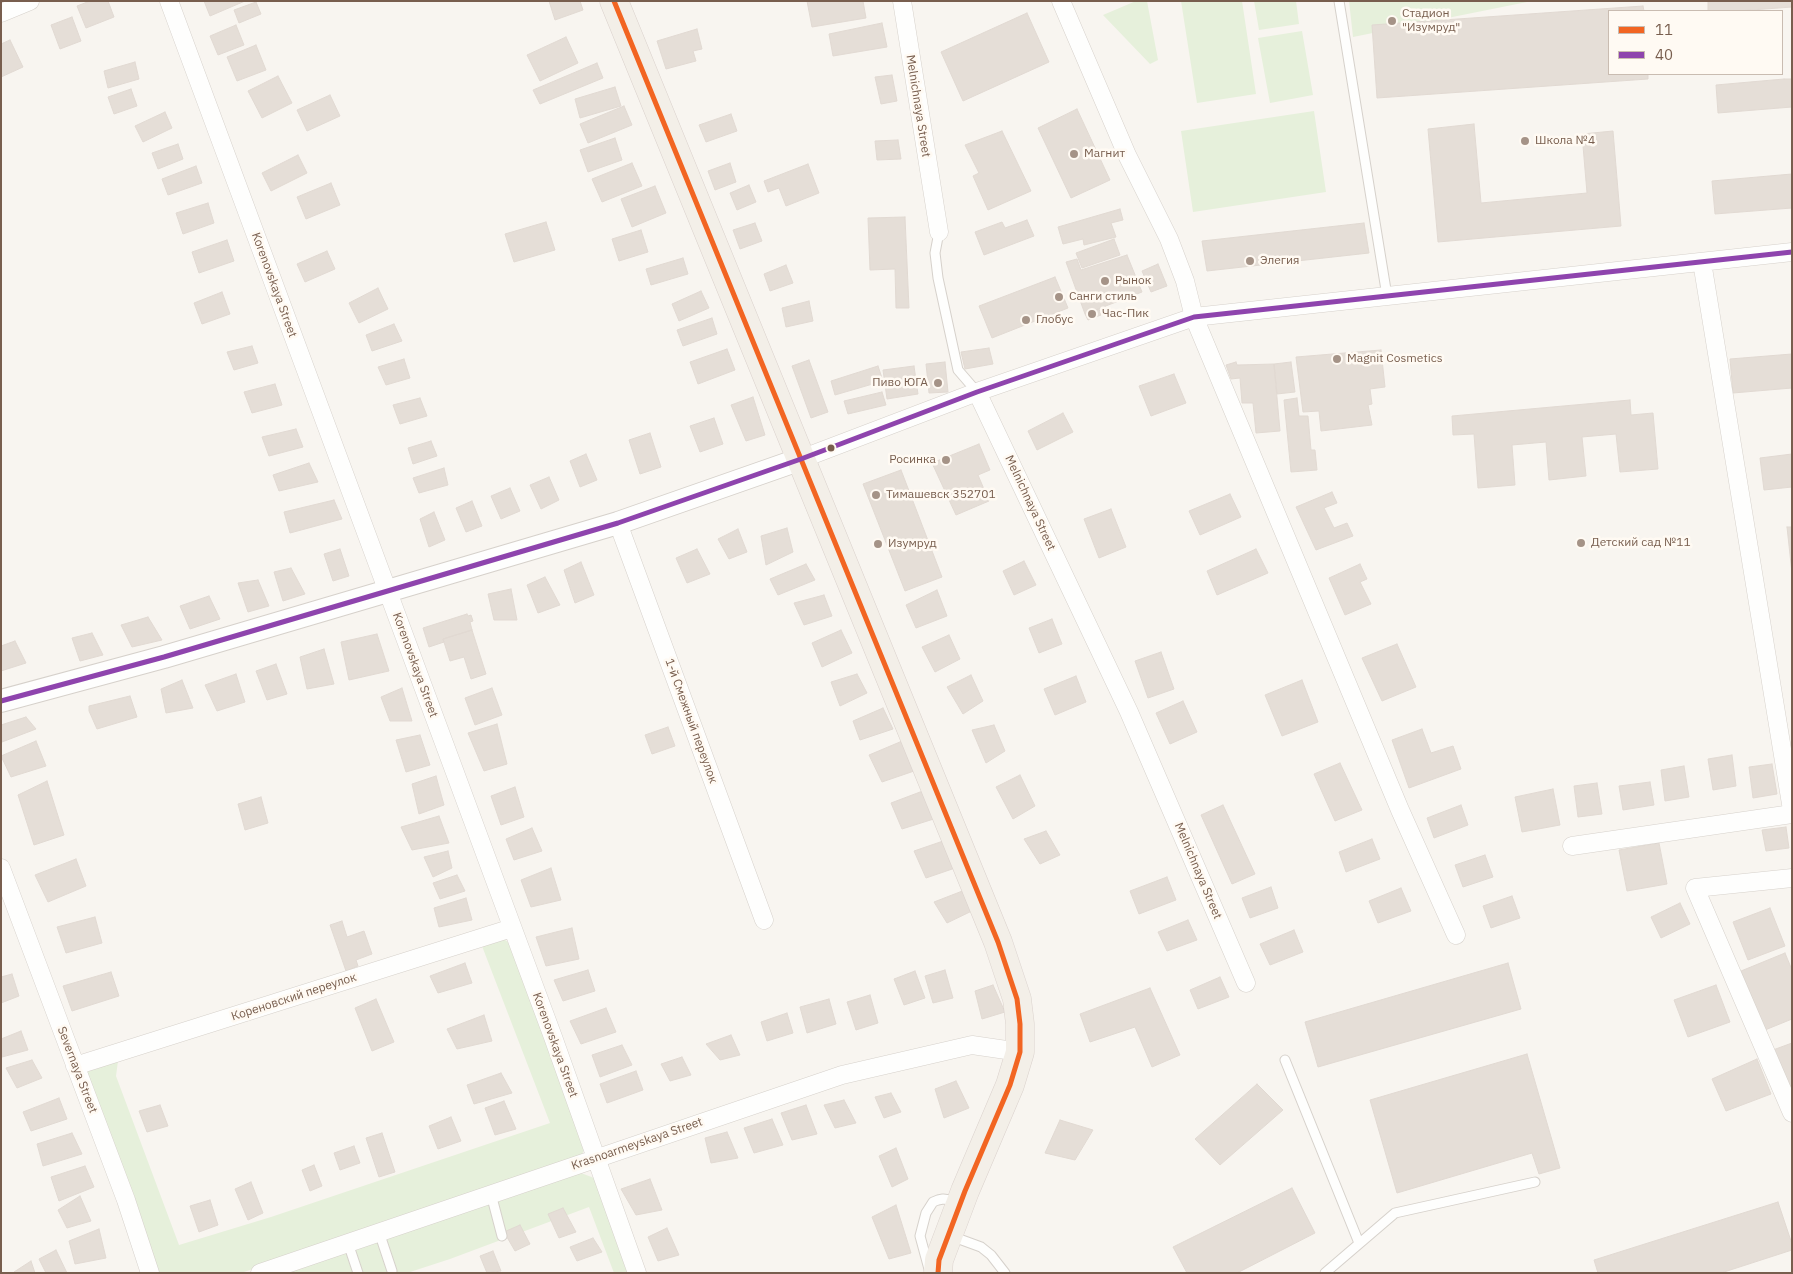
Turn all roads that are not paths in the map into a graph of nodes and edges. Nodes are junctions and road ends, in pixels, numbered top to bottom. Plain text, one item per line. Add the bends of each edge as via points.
1 (30, 1) edge
2 (170, 1) edge
3 (614, 1) edge
4 (902, 1) edge
5 (1061, 1) edge
6 (1339, 1) edge
7 (1, 13) edge
8 (939, 232) joint
9 (1792, 252) edge
10 (1702, 262) junction
11 (1387, 296) junction
12 (1194, 317) junction
13 (977, 392) junction
14 (801, 459) junction
15 (618, 523) junction
16 (387, 590) junction
17 (1, 701) edge
18 (1792, 812) edge
19 (1572, 846) dead end
20 (1, 868) edge
21 (1792, 878) edge
22 (764, 920) dead end
23 (512, 928) junction
24 (1456, 935) dead end
25 (1246, 983) dead end
26 (1020, 1052) junction
27 (1285, 1060) dead end
28 (75, 1066) junction
29 (1792, 1113) edge
30 (596, 1158) junction
31 (1535, 1182) dead end
32 (491, 1194) junction
33 (961, 1202) junction
34 (378, 1232) junction
35 (948, 1235) junction
36 (502, 1236) dead end
37 (348, 1243) junction
38 (1359, 1243) junction
39 (392, 1272) edge
40 (150, 1273) edge
41 (260, 1273) edge
42 (358, 1273) edge
43 (637, 1273) edge
44 (931, 1273) edge
45 (938, 1273) edge
46 (1005, 1273) edge
47 (1325, 1273) edge

1 - 7 street
2 - 16 street, Korenovskaya Street
3 - 14 main road
4 - 8 street, Melnichnaya Street
5 - 12 street via 1127,155 1169,239
6 - 11 lane
8 - 13 lane, Melnichnaya Street via 935,253 938,278 958,370
9 - 10 street
10 - 11 street
10 - 18 street
11 - 12 street
12 - 13 street
12 - 24 street via 1396,800
13 - 14 street
13 - 25 street, Melnichnaya Street via 1129,712
14 - 15 street
14 - 26 main road via 998,942 1017,999
15 - 16 street
15 - 22 street, 1-й Смежный переулок
16 - 17 street via 164,657
16 - 23 street, Korenovskaya Street
18 - 19 street
20 - 28 street, Severnaya Street
21 - 29 street via 1695,888
23 - 28 street, Кореновский переулок
23 - 30 street, Korenovskaya Street
26 - 30 street, Krasnoarmeyskaya Street via 972,1045 842,1075
26 - 33 main road via 1010,1086
27 - 38 lane
28 - 40 street, Severnaya Street
30 - 32 street, Krasnoarmeyskaya Street
30 - 43 street, Korenovskaya Street
31 - 38 lane via 1395,1214
32 - 34 street, Krasnoarmeyskaya Street
32 - 36 lane
33 - 35 main road
33 - 44 lane via 938,1200 926,1214 920,1230 920,1242
34 - 37 street, Krasnoarmeyskaya Street
34 - 39 lane
35 - 45 main road
35 - 46 lane via 981,1247
37 - 41 street, Krasnoarmeyskaya Street
37 - 42 lane
38 - 47 lane

